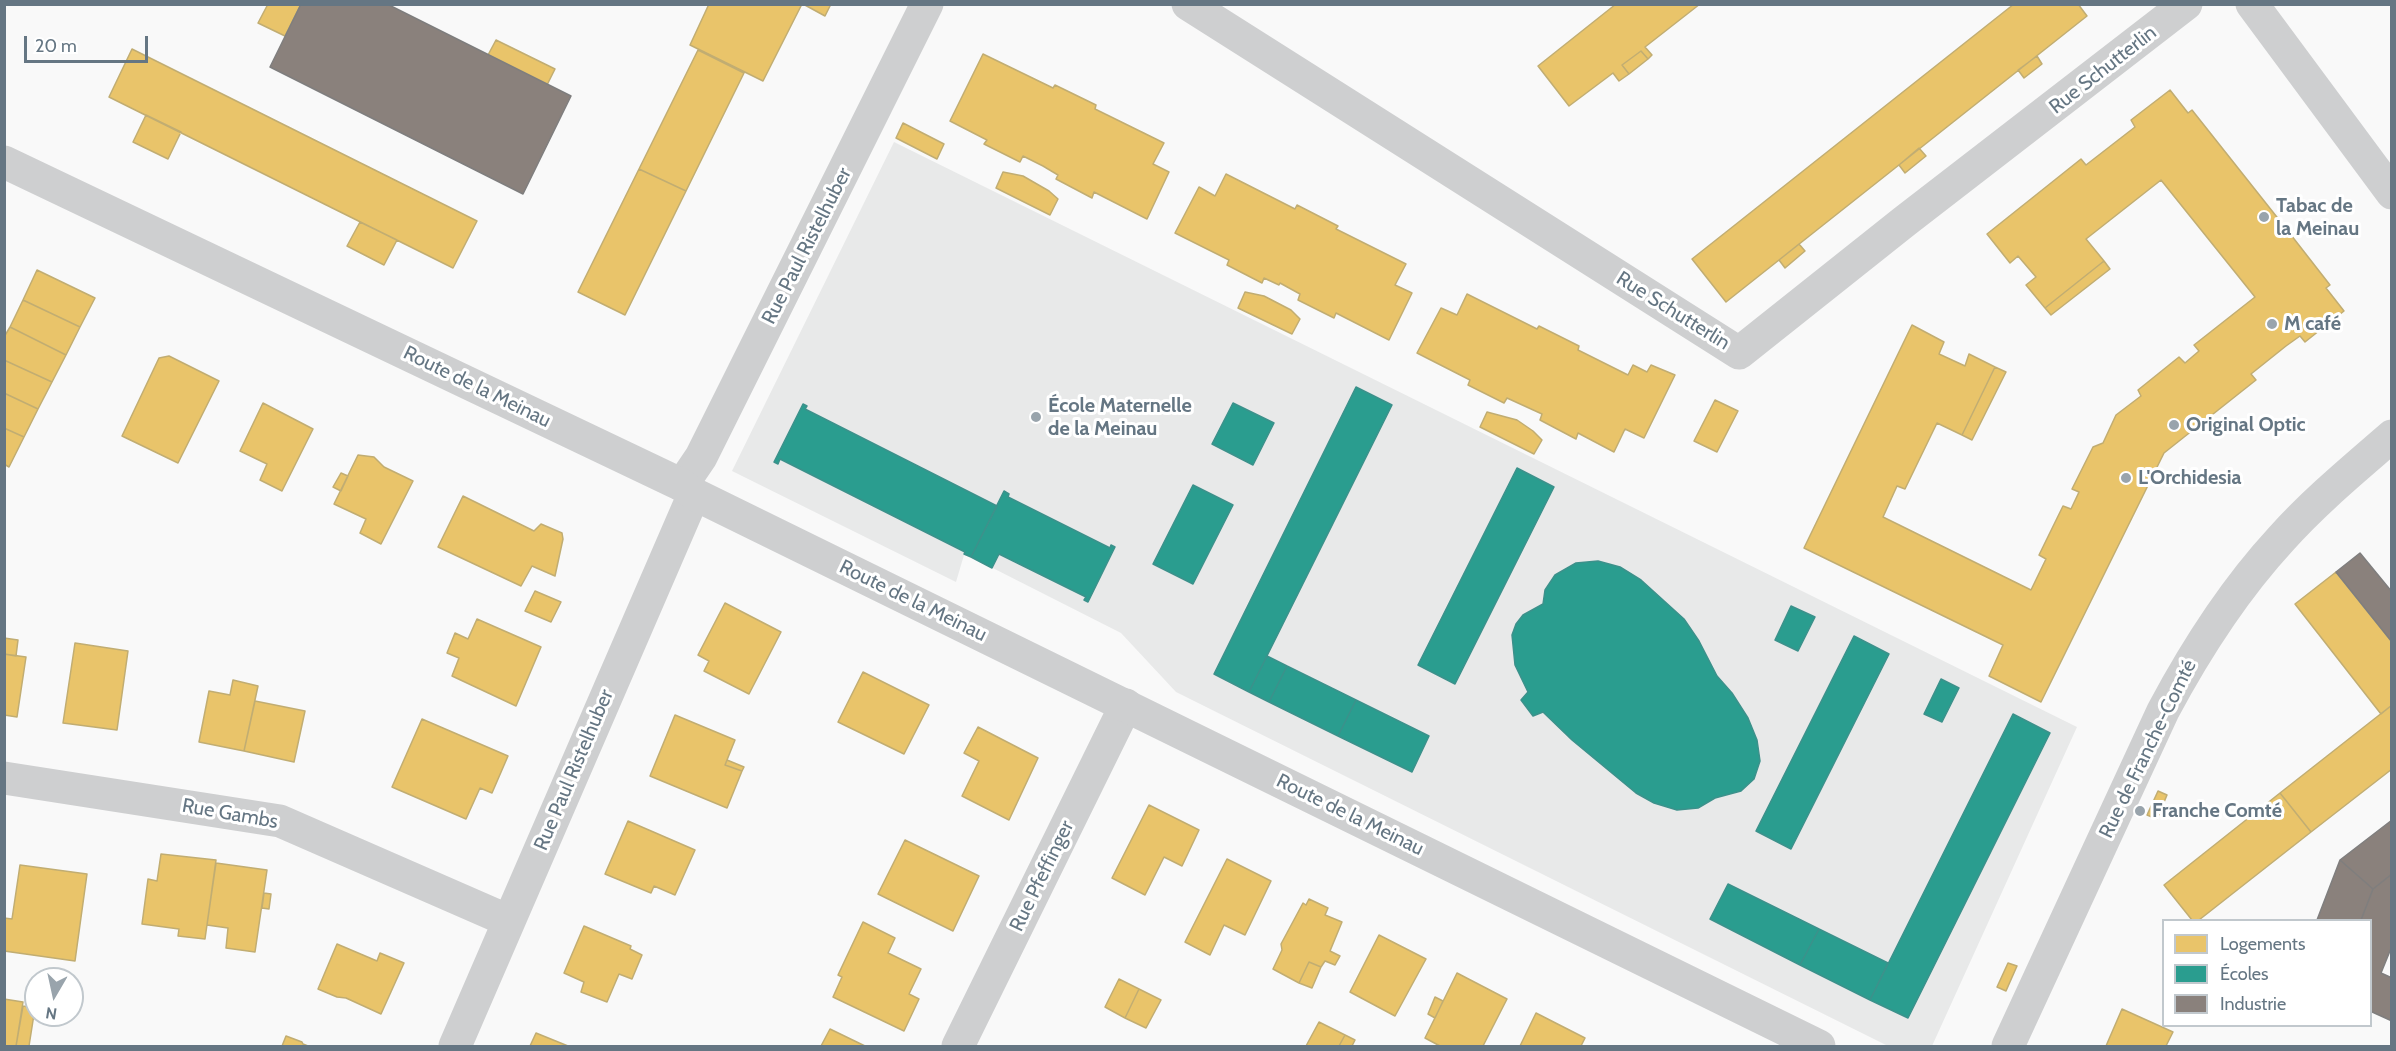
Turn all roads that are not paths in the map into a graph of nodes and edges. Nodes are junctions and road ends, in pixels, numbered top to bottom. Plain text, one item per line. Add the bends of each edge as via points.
1 (927, 4) edge
2 (1188, 4) edge
3 (2186, 4) edge
4 (2252, 4) edge
5 (4, 162) edge
6 (2391, 193) edge
7 (2391, 436) edge
8 (688, 490) junction
9 (1126, 705) junction
10 (4, 778) edge
11 (509, 921) junction
12 (455, 1047) edge
13 (958, 1047) edge
14 (1819, 1047) edge
15 (2008, 1047) edge

1 - 8 street, Rue Paul Ristelhuber
2 - 3 street, Rue Schutterlin via 1739,353
4 - 6 street
5 - 8 street, Route de la Meinau
7 - 15 street, Rue de Franche-Comté via 2283,537 2248,576 2189,662
8 - 9 street, Route de la Meinau
8 - 11 street, Rue Paul Ristelhuber
9 - 13 street, Rue Pfeffinger
9 - 14 street, Route de la Meinau
10 - 11 street, Rue Gambs via 280,821
11 - 12 street, Rue Paul Ristelhuber

